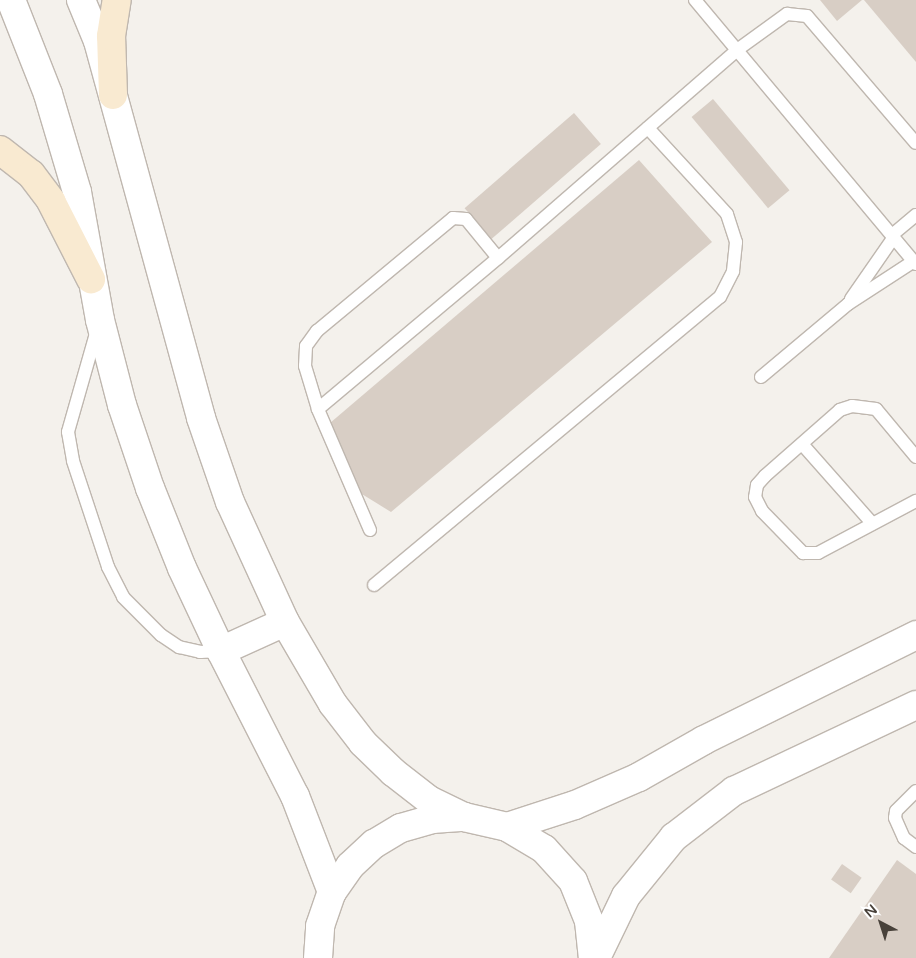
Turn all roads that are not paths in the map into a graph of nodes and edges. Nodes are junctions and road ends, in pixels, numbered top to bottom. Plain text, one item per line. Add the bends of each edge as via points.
1 (11, 0) edge
2 (81, 0) edge
3 (117, 0) edge
4 (695, 0) edge
5 (737, 50) junction
6 (113, 95) junction
7 (648, 128) junction
8 (916, 142) edge
9 (0, 150) edge
10 (916, 215) edge
11 (893, 236) junction
12 (498, 258) junction
13 (915, 262) edge
14 (91, 279) junction
15 (848, 304) junction
16 (100, 320) junction
17 (760, 378) dead end
18 (318, 409) junction
19 (802, 444) junction
20 (916, 457) edge
21 (916, 501) edge
22 (872, 523) junction
23 (370, 530) dead end
24 (374, 585) dead end
25 (285, 622) junction
26 (916, 635) edge
27 (221, 651) junction
28 (916, 706) edge
29 (916, 791) edge
30 (464, 818) junction
31 (507, 827) junction
32 (916, 847) edge
33 (332, 892) junction
34 (318, 958) edge
35 (594, 958) edge

1 - 14 street via 48,94 76,192
2 - 6 street via 98,41
3 - 6 main road via 111,36
4 - 5 lane
5 - 7 lane
5 - 8 lane via 787,14 807,16
5 - 11 lane
6 - 25 street via 201,418 230,502
7 - 12 lane
7 - 24 lane via 727,214 736,242 733,271 720,297
9 - 14 main road via 31,174 51,200
10 - 11 lane
11 - 13 lane
11 - 15 lane
12 - 18 lane
12 - 18 lane via 466,219 453,218 332,318 311,338 304,356
13 - 15 lane
14 - 16 street
15 - 17 lane
16 - 27 street via 122,405 150,488 182,568
16 - 27 lane via 68,432 73,461 108,567 123,597 161,635 179,647 200,652
18 - 23 lane
19 - 20 lane via 840,410 864,405 876,409
19 - 22 lane
19 - 22 lane via 757,485 755,497 762,510 804,553 818,553
21 - 22 lane
25 - 27 street
25 - 30 street via 333,704 363,743 392,772 429,800
26 - 31 street via 704,740 639,777 575,805
27 - 33 street via 295,796
28 - 35 street via 734,791 674,837 626,896
29 - 32 lane via 896,811 895,818 904,838
30 - 31 street
30 - 33 street via 432,819 394,832 374,844 350,866
31 - 35 street via 544,849 572,881 589,921
33 - 34 street via 320,926

